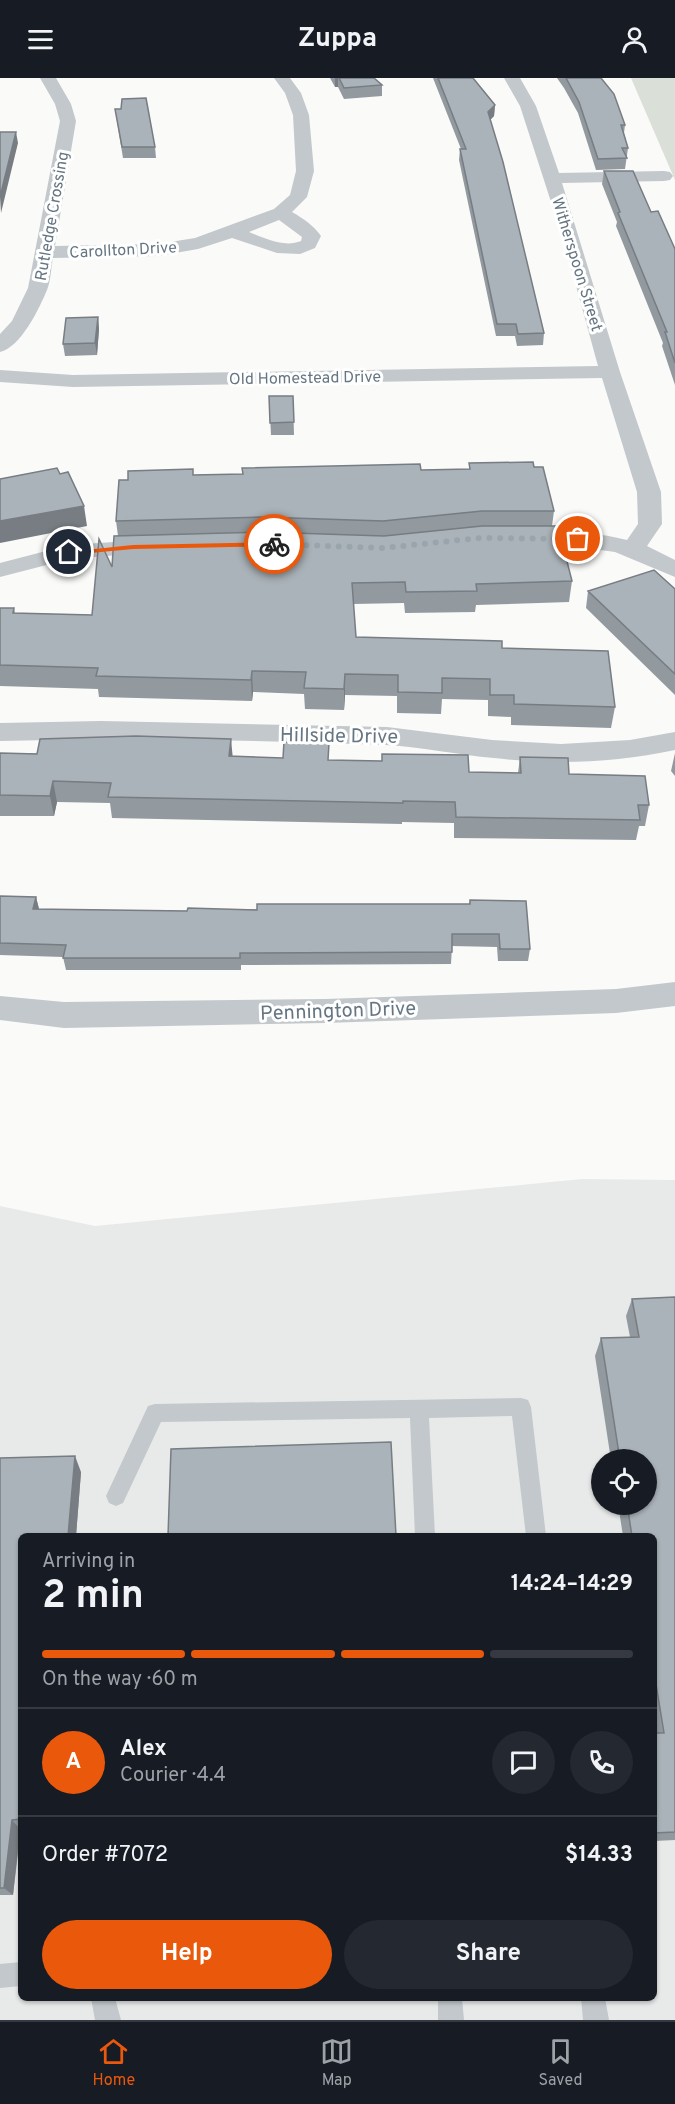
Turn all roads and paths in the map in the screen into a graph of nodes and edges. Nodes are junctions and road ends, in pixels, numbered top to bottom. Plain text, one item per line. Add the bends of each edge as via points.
1 (48, 78) edge
2 (282, 78) edge
3 (512, 78) edge
4 (664, 176) dead end
5 (550, 178) junction
6 (280, 213) junction
7 (233, 232) junction
8 (46, 252) junction
9 (0, 346) edge
10 (610, 372) junction
11 (0, 376) edge
12 (492, 538) edge
13 (180, 546) edge
14 (632, 550) junction
15 (0, 570) edge
16 (675, 570) edge
17 (0, 732) edge
18 (675, 741) edge
19 (675, 994) edge
20 (0, 1008) edge
21 (419, 1408) junction
22 (116, 1496) dead end
23 (425, 1533) edge
24 (536, 1533) edge
25 (18, 1974) edge
26 (0, 1976) edge
27 (104, 2001) edge
28 (450, 2001) edge
29 (593, 2001) edge
30 (108, 2020) edge
31 (452, 2020) edge
32 (596, 2020) edge

1 - 8 street, Rutledge Crossing via 68,122
2 - 6 street, Carollton Drive via 301,115 305,171 298,197
3 - 5 street, Witherspoon Street via 528,106
4 - 5 street
5 - 10 street, Witherspoon Street via 573,242
6 - 7 street, Carollton Drive
6 - 7 street via 312,236 307,245 266,246
7 - 8 street, Carollton Drive via 158,250
8 - 9 street, Rutledge Crossing via 38,288 21,322
10 - 11 street, Old Homestead Drive via 73,381
10 - 14 street, Witherspoon Street via 649,492 650,524
12 - 14 street via 594,540
13 - 15 street via 69,552
14 - 16 street via 658,558
17 - 18 street, Hillside Drive via 101,730 387,736 493,749 575,753 643,749
19 - 20 street, Pennington Drive via 616,1000 325,1011 64,1015
21 - 22 lane via 154,1413
21 - 23 lane
21 - 24 lane via 521,1407
25 - 26 lane
27 - 30 lane
28 - 31 lane
29 - 32 lane

